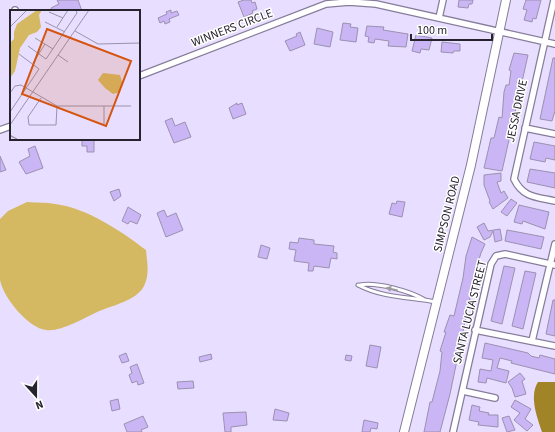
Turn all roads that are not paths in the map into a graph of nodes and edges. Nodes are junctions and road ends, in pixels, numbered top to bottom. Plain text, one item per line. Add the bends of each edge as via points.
1 (443, 0) edge
2 (506, 0) edge
3 (554, 0) edge
4 (325, 2) edge
5 (439, 18) junction
6 (499, 31) junction
7 (544, 41) junction
8 (555, 44) edge
9 (140, 76) edge
10 (10, 126) edge
11 (525, 128) junction
12 (0, 130) edge
13 (555, 134) edge
14 (555, 201) edge
15 (555, 244) edge
16 (553, 264) edge
17 (425, 300) junction
18 (438, 303) junction
19 (475, 330) junction
20 (532, 340) junction
21 (555, 346) edge
22 (463, 391) junction
23 (495, 398) dead end
24 (404, 432) edge
25 (453, 432) edge

1 - 5 street
2 - 6 main road, SIMPSON ROAD
3 - 7 street, JESSA DRIVE
4 - 5 street, WINNERS CIRCLE via 376,4
4 - 9 street, WINNERS CIRCLE
5 - 6 street, WINNERS CIRCLE
6 - 7 street, WINNERS CIRCLE
6 - 18 main road, SIMPSON ROAD via 471,165
7 - 8 street, WINNERS CIRCLE
7 - 11 street, JESSA DRIVE
10 - 12 street
11 - 13 street
11 - 14 street, JESSA DRIVE via 514,179 524,194
15 - 16 street
16 - 19 street, SANTA LUCIA STREET via 505,254 496,256 491,264
16 - 20 street
17 -> 17 lane via 416,295 368,284 358,285 369,291
17 - 18 lane
18 - 24 main road, SIMPSON ROAD
19 - 20 street
19 - 22 street, SANTA LUCIA STREET
20 - 21 street
22 - 23 street
22 - 25 street, SANTA LUCIA STREET

